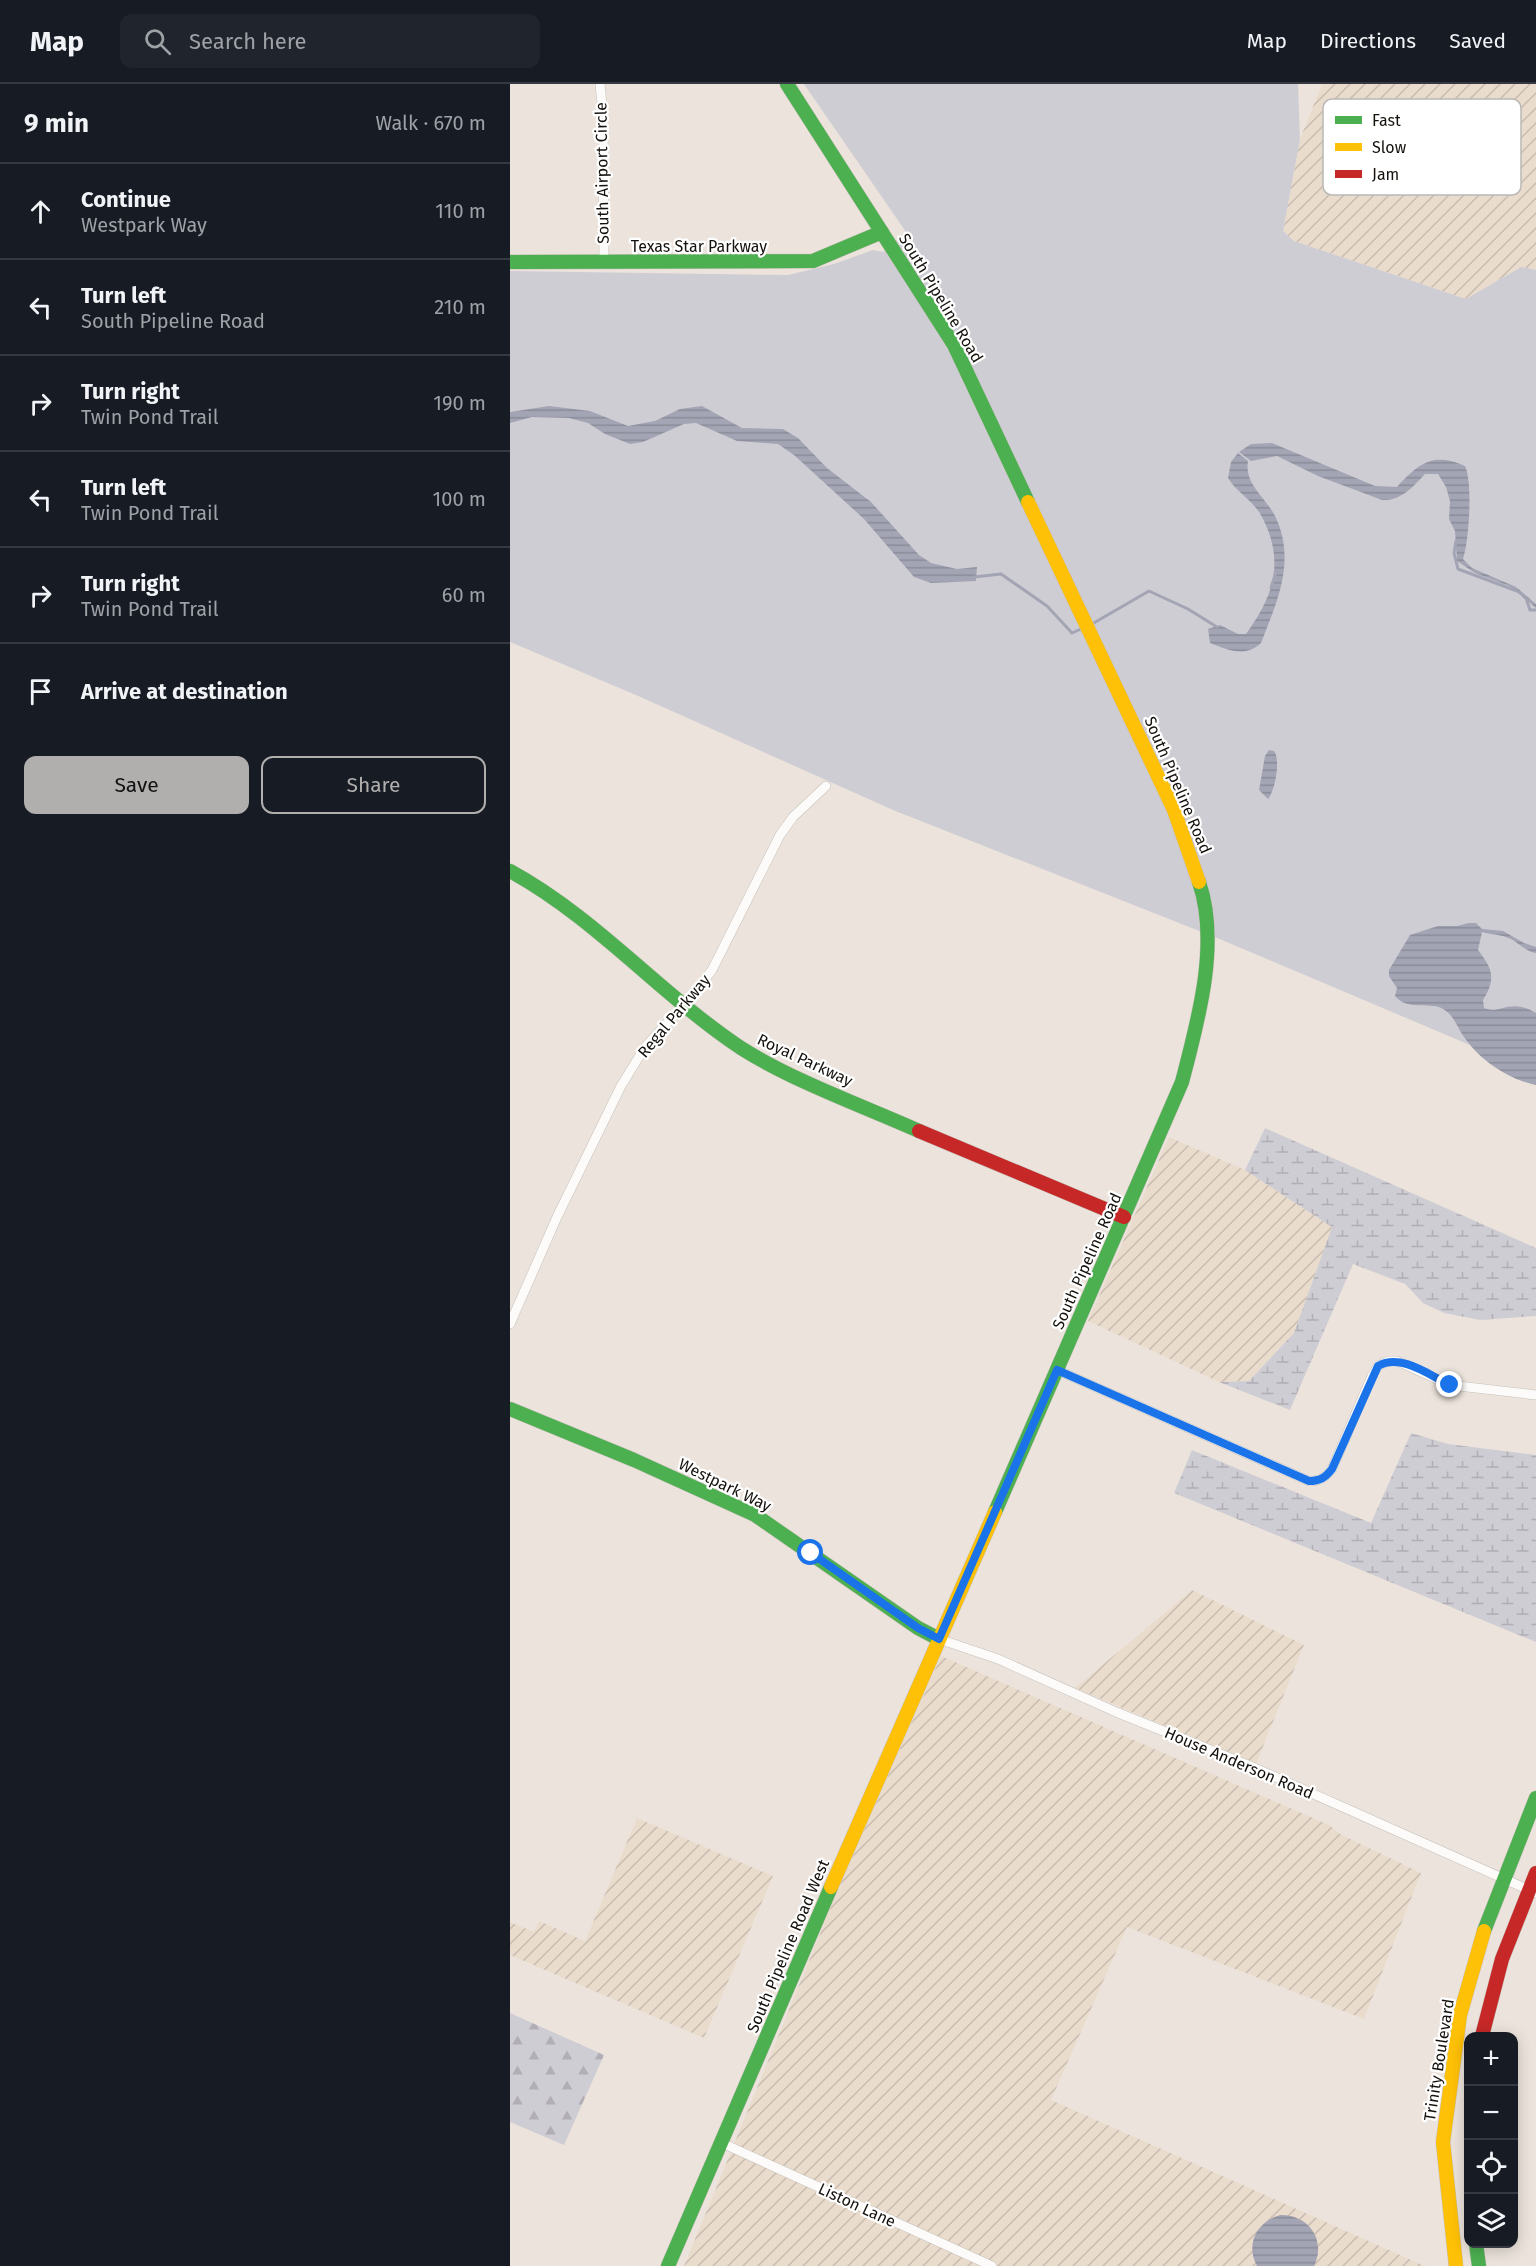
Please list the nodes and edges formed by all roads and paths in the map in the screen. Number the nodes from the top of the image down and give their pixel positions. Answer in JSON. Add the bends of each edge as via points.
{"nodes":[{"id":1,"x":600,"y":84,"type":"edge"},
{"id":2,"x":787,"y":84,"type":"edge"},
{"id":3,"x":882,"y":232,"type":"junction"},
{"id":4,"x":510,"y":262,"type":"edge"},
{"id":5,"x":604,"y":263,"type":"junction"},
{"id":6,"x":826,"y":786,"type":"dead end"},
{"id":7,"x":510,"y":871,"type":"edge"},
{"id":8,"x":683,"y":1006,"type":"junction"},
{"id":9,"x":1124,"y":1217,"type":"junction"},
{"id":10,"x":510,"y":1324,"type":"edge"},
{"id":11,"x":1057,"y":1370,"type":"junction"},
{"id":12,"x":1536,"y":1395,"type":"edge"},
{"id":13,"x":510,"y":1409,"type":"edge"},
{"id":14,"x":939,"y":1639,"type":"junction"},
{"id":15,"x":1536,"y":1798,"type":"edge"},
{"id":16,"x":1536,"y":1873,"type":"edge"},
{"id":17,"x":1504,"y":1879,"type":"junction"},
{"id":18,"x":1533,"y":1892,"type":"edge"},
{"id":19,"x":1483,"y":2032,"type":"edge"},
{"id":20,"x":722,"y":2143,"type":"junction"},
{"id":21,"x":1477,"y":2248,"type":"edge"},
{"id":22,"x":668,"y":2266,"type":"edge"},
{"id":23,"x":992,"y":2266,"type":"edge"},
{"id":24,"x":1456,"y":2266,"type":"edge"},
{"id":25,"x":1479,"y":2266,"type":"edge"}],
"edges":[{"from":1,"to":5,"type":"street","name":"South Airport Circle"},
{"from":2,"to":3,"type":"street","name":"South Pipeline Road"},
{"from":3,"to":5,"type":"street","name":"Texas Star Parkway","via":[[813,261]]},
{"from":3,"to":9,"type":"street","name":"South Pipeline Road","via":[[954,345],[1127,706],[1174,810],[1204,896],[1209,942],[1182,1082]]},
{"from":4,"to":5,"type":"street","name":"Texas Star Parkway"},
{"from":6,"to":8,"type":"street","name":"Regal Parkway","via":[[780,835],[712,970]]},
{"from":7,"to":8,"type":"street","name":"Royal Parkway","via":[[541,888],[601,933]]},
{"from":8,"to":9,"type":"street","name":"Royal Parkway","via":[[743,1049],[794,1075]]},
{"from":8,"to":10,"type":"street","name":"Regal Parkway","via":[[645,1047],[621,1086]]},
{"from":9,"to":11,"type":"street","name":"South Pipeline Road"},
{"from":11,"to":12,"type":"street","via":[[1309,1481],[1327,1477],[1372,1376],[1378,1366],[1388,1361],[1397,1361],[1450,1385]]},
{"from":11,"to":14,"type":"street","name":"South Pipeline Road"},
{"from":13,"to":14,"type":"street","name":"Westpark Way","via":[[756,1515]]},
{"from":14,"to":17,"type":"street","name":"House Anderson Road","via":[[998,1659],[1117,1713],[1255,1768]]},
{"from":14,"to":20,"type":"street","name":"South Pipeline Road West"},
{"from":15,"to":17,"type":"street","name":"Trinity Boulevard"},
{"from":16,"to":18,"type":"street"},
{"from":17,"to":18,"type":"street","name":"House Anderson Road"},
{"from":17,"to":24,"type":"street","name":"Trinity Boulevard","via":[[1478,1948],[1463,2004],[1451,2075],[1443,2142]]},
{"from":18,"to":19,"type":"street","via":[[1502,1959]]},
{"from":20,"to":22,"type":"street","name":"South Pipeline Road West"},
{"from":20,"to":23,"type":"street","name":"Liston Lane"},
{"from":21,"to":25,"type":"street"}]}
